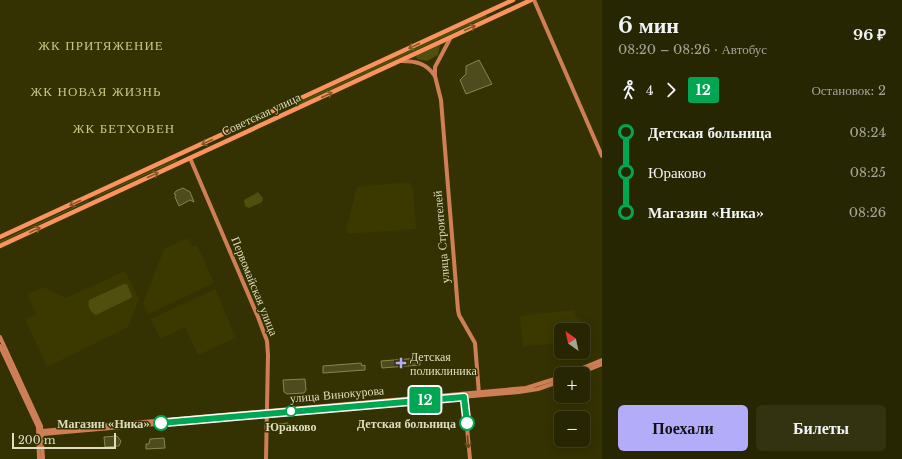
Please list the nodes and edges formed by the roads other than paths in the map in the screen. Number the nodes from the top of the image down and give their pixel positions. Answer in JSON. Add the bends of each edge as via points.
{"nodes":[{"id":1,"x":513,"y":0,"type":"edge"},
{"id":2,"x":531,"y":0,"type":"edge"},
{"id":3,"x":534,"y":0,"type":"edge"},
{"id":4,"x":490,"y":11,"type":"junction"},
{"id":5,"x":493,"y":18,"type":"junction"},
{"id":6,"x":452,"y":37,"type":"junction"},
{"id":7,"x":400,"y":60,"type":"junction"},
{"id":8,"x":435,"y":76,"type":"junction"},
{"id":9,"x":292,"y":103,"type":"junction"},
{"id":10,"x":294,"y":110,"type":"junction"},
{"id":11,"x":187,"y":152,"type":"junction"},
{"id":12,"x":602,"y":156,"type":"edge"},
{"id":13,"x":190,"y":158,"type":"junction"},
{"id":14,"x":90,"y":196,"type":"junction"},
{"id":15,"x":93,"y":203,"type":"junction"},
{"id":16,"x":0,"y":237,"type":"edge"},
{"id":17,"x":0,"y":246,"type":"edge"},
{"id":18,"x":0,"y":337,"type":"edge"},
{"id":19,"x":0,"y":346,"type":"edge"},
{"id":20,"x":7,"y":357,"type":"junction"},
{"id":21,"x":600,"y":363,"type":"edge"},
{"id":22,"x":588,"y":367,"type":"edge"},
{"id":23,"x":590,"y":368,"type":"edge"},
{"id":24,"x":554,"y":379,"type":"edge"},
{"id":25,"x":554,"y":383,"type":"edge"},
{"id":26,"x":479,"y":394,"type":"junction"},
{"id":27,"x":464,"y":395,"type":"junction"},
{"id":28,"x":266,"y":412,"type":"junction"},
{"id":29,"x":41,"y":432,"type":"junction"},
{"id":30,"x":39,"y":459,"type":"edge"},
{"id":31,"x":43,"y":459,"type":"edge"},
{"id":32,"x":266,"y":459,"type":"edge"},
{"id":33,"x":470,"y":459,"type":"edge"}],
"edges":[{"from":1,"to":4,"type":"main road","name":"Советская улица"},
{"from":2,"to":5,"type":"main road","name":"Советская улица"},
{"from":3,"to":12,"type":"main road"},
{"from":4,"to":5,"type":"main road"},
{"from":4,"to":9,"type":"main road","name":"Советская улица","one_way":true},
{"from":6,"to":5,"type":"main road","name":"Советская улица","one_way":true},
{"from":6,"to":7,"type":"main road","name":"Советская улица"},
{"from":6,"to":8,"type":"main road","name":"улица Строителей","via":[[436,63]]},
{"from":7,"to":8,"type":"main road","via":[[420,63],[430,69]]},
{"from":10,"to":7,"type":"main road","name":"Советская улица","one_way":true},
{"from":8,"to":26,"type":"main road","name":"улица Строителей","via":[[441,100],[458,310],[475,342]]},
{"from":9,"to":10,"type":"main road"},
{"from":9,"to":11,"type":"main road","name":"Советская улица","one_way":true},
{"from":10,"to":13,"type":"main road","name":"Советская улица"},
{"from":11,"to":13,"type":"main road","name":"Первомайская улица"},
{"from":11,"to":14,"type":"main road","name":"Советская улица"},
{"from":15,"to":13,"type":"main road","name":"Советская улица","one_way":true},
{"from":13,"to":28,"type":"main road","name":"Первомайская улица","via":[[263,330],[268,348]]},
{"from":14,"to":15,"type":"main road"},
{"from":14,"to":16,"type":"main road","name":"Советская улица","one_way":true},
{"from":17,"to":15,"type":"main road","name":"Советская улица","one_way":true},
{"from":18,"to":20,"type":"main road"},
{"from":19,"to":20,"type":"main road"},
{"from":20,"to":29,"type":"main road"},
{"from":21,"to":22,"type":"main road"},
{"from":21,"to":23,"type":"main road"},
{"from":24,"to":26,"type":"main road","name":"улица Винокурова","via":[[526,388]]},
{"from":25,"to":26,"type":"main road","name":"улица Винокурова","via":[[530,390]]},
{"from":26,"to":27,"type":"main road","name":"улица Винокурова"},
{"from":27,"to":28,"type":"main road","name":"улица Винокурова"},
{"from":27,"to":33,"type":"main road","one_way":true},
{"from":28,"to":29,"type":"main road","name":"улица Винокурова"},
{"from":28,"to":32,"type":"main road","name":"Первомайская улица"},
{"from":29,"to":30,"type":"main road"},
{"from":29,"to":31,"type":"main road"}]}
